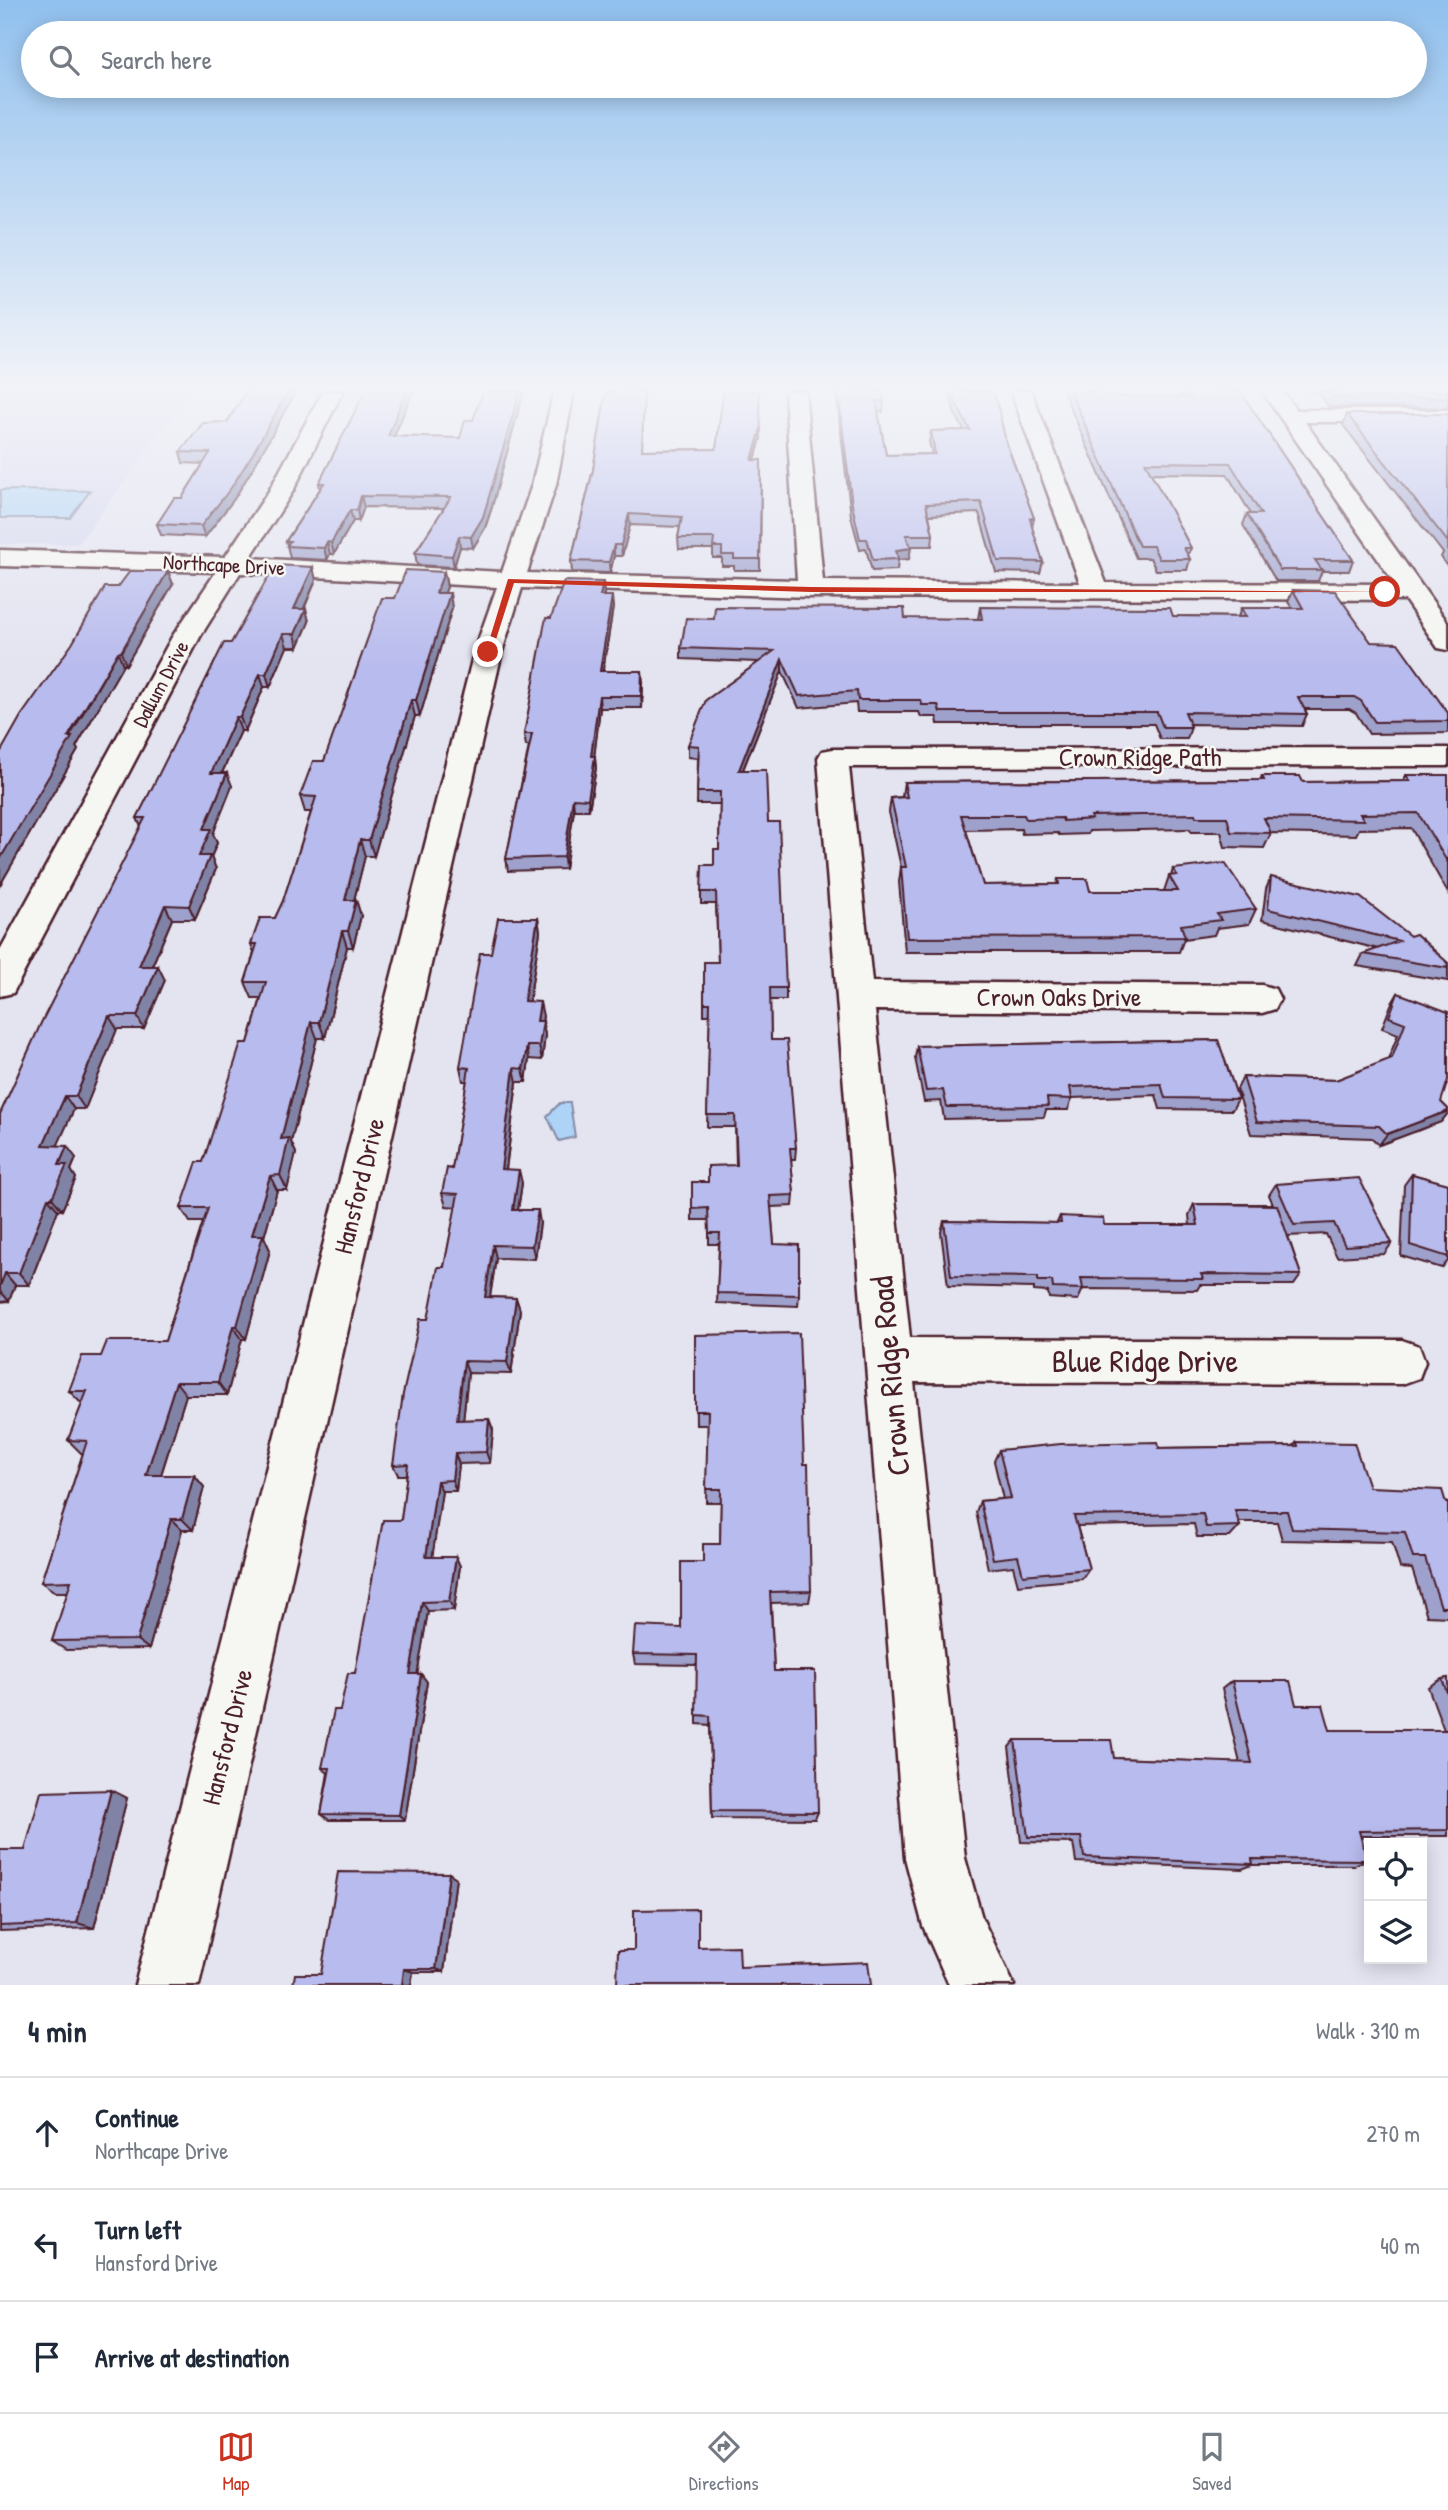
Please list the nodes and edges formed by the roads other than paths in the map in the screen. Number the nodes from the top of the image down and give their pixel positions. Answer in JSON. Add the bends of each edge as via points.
{"nodes":[{"id":1,"x":285,"y":484,"type":"edge"},
{"id":2,"x":544,"y":484,"type":"edge"},
{"id":3,"x":802,"y":484,"type":"edge"},
{"id":4,"x":1056,"y":484,"type":"edge"},
{"id":5,"x":1336,"y":484,"type":"edge"},
{"id":6,"x":0,"y":558,"type":"edge"},
{"id":7,"x":232,"y":565,"type":"junction"},
{"id":8,"x":511,"y":580,"type":"junction"},
{"id":9,"x":811,"y":589,"type":"junction"},
{"id":10,"x":1096,"y":590,"type":"junction"},
{"id":11,"x":1413,"y":592,"type":"junction"},
{"id":12,"x":1448,"y":642,"type":"edge"},
{"id":13,"x":1448,"y":757,"type":"edge"},
{"id":14,"x":833,"y":758,"type":"joint"},
{"id":15,"x":0,"y":983,"type":"edge"},
{"id":16,"x":855,"y":996,"type":"junction"},
{"id":17,"x":1262,"y":999,"type":"dead end"},
{"id":18,"x":888,"y":1360,"type":"junction"},
{"id":19,"x":1402,"y":1362,"type":"dead end"},
{"id":20,"x":167,"y":1985,"type":"edge"},
{"id":21,"x":982,"y":1985,"type":"edge"}],
"edges":[{"from":1,"to":7,"type":"street","name":"Dallum Drive"},
{"from":2,"to":8,"type":"street","name":"Hansford Drive"},
{"from":3,"to":9,"type":"street"},
{"from":4,"to":10,"type":"street"},
{"from":5,"to":11,"type":"street"},
{"from":6,"to":7,"type":"street","name":"Northcape Drive"},
{"from":7,"to":8,"type":"street","name":"Northcape Drive"},
{"from":7,"to":15,"type":"street","name":"Dallum Drive","via":[[186,637]]},
{"from":8,"to":9,"type":"street","name":"Northcape Drive"},
{"from":8,"to":20,"type":"street","name":"Hansford Drive","via":[[478,692]]},
{"from":9,"to":10,"type":"street","name":"Northcape Drive"},
{"from":10,"to":11,"type":"street","name":"Northcape Drive"},
{"from":11,"to":12,"type":"street"},
{"from":13,"to":14,"type":"street","name":"Crown Ridge Path"},
{"from":14,"to":16,"type":"street","name":"Crown Ridge Road"},
{"from":16,"to":17,"type":"street","name":"Crown Oaks Drive"},
{"from":16,"to":18,"type":"street","name":"Crown Ridge Road"},
{"from":18,"to":19,"type":"street","name":"Blue Ridge Drive"},
{"from":18,"to":21,"type":"street","name":"Crown Ridge Road","via":[[935,1858],[954,1926]]}]}
